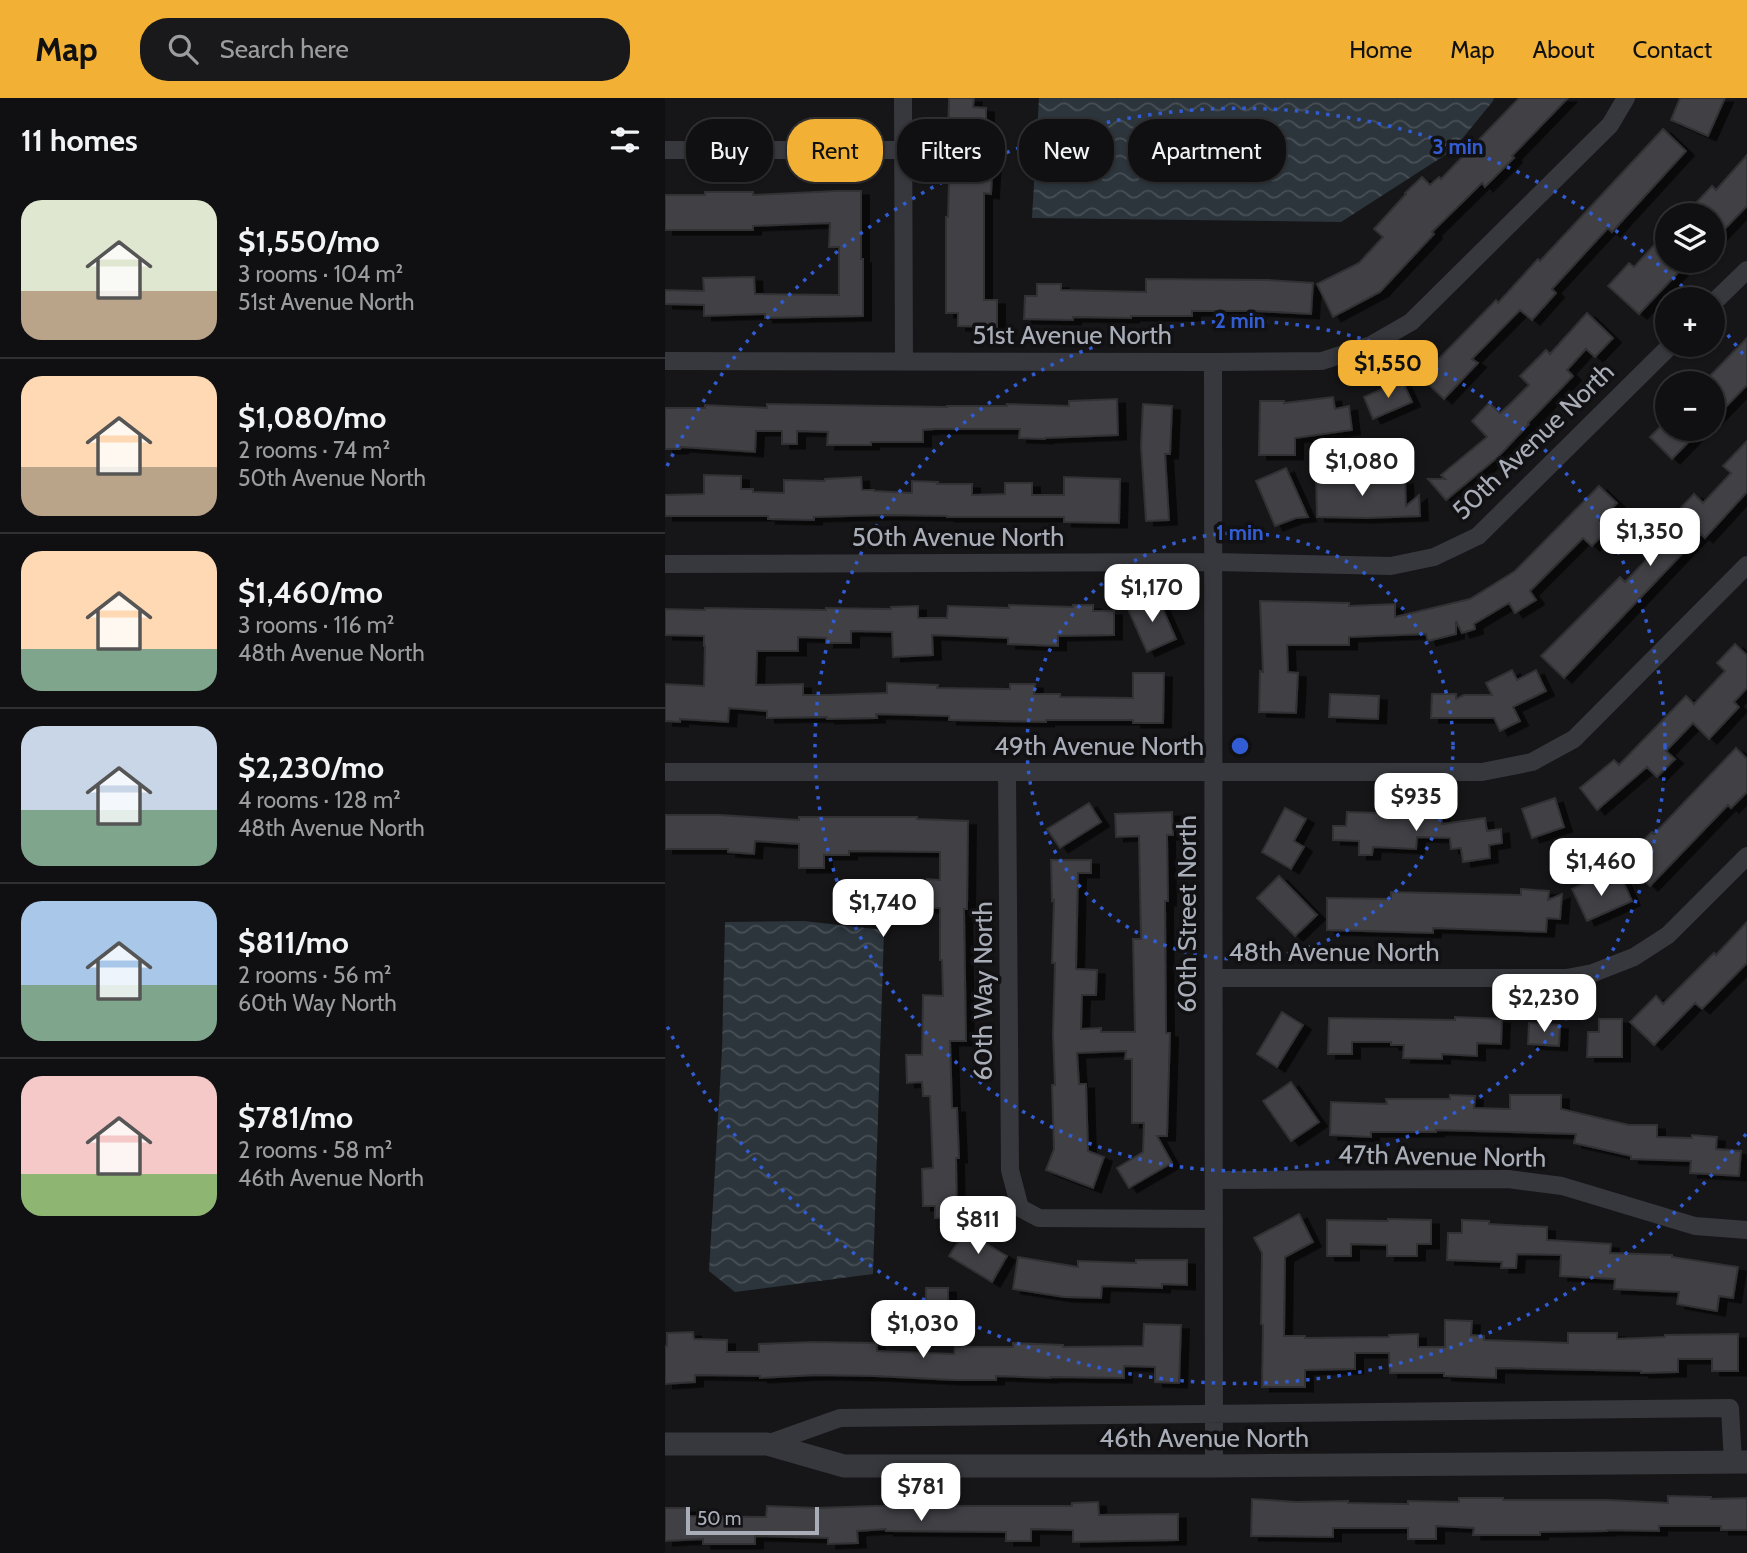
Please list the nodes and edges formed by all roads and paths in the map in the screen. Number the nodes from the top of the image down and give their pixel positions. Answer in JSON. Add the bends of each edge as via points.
{"nodes":[{"id":1,"x":903,"y":98,"type":"edge"},
{"id":2,"x":1626,"y":98,"type":"edge"},
{"id":3,"x":903,"y":119,"type":"edge"},
{"id":4,"x":665,"y":150,"type":"edge"},
{"id":5,"x":897,"y":150,"type":"edge"},
{"id":6,"x":903,"y":182,"type":"edge"},
{"id":7,"x":1747,"y":270,"type":"edge"},
{"id":8,"x":1725,"y":291,"type":"edge"},
{"id":9,"x":1659,"y":357,"type":"edge"},
{"id":10,"x":904,"y":360,"type":"junction"},
{"id":11,"x":665,"y":361,"type":"edge"},
{"id":12,"x":1213,"y":362,"type":"junction"},
{"id":13,"x":1213,"y":562,"type":"junction"},
{"id":14,"x":665,"y":564,"type":"edge"},
{"id":15,"x":1747,"y":565,"type":"edge"},
{"id":16,"x":665,"y":772,"type":"edge"},
{"id":17,"x":1007,"y":772,"type":"junction"},
{"id":18,"x":1213,"y":773,"type":"junction"},
{"id":19,"x":1747,"y":856,"type":"edge"},
{"id":20,"x":1214,"y":978,"type":"junction"},
{"id":21,"x":1214,"y":1180,"type":"junction"},
{"id":22,"x":1214,"y":1219,"type":"junction"},
{"id":23,"x":1747,"y":1230,"type":"edge"},
{"id":24,"x":1214,"y":1414,"type":"junction"},
{"id":25,"x":665,"y":1444,"type":"edge"},
{"id":26,"x":767,"y":1444,"type":"junction"},
{"id":27,"x":1740,"y":1463,"type":"edge"},
{"id":28,"x":1214,"y":1466,"type":"junction"}],
"edges":[{"from":1,"to":3,"type":"street"},
{"from":2,"to":12,"type":"street","name":"51st Avenue North","via":[[1609,125],[1411,322],[1371,345],[1322,360]]},
{"from":4,"to":5,"type":"street"},
{"from":6,"to":10,"type":"street"},
{"from":7,"to":8,"type":"street"},
{"from":9,"to":13,"type":"street","name":"50th Avenue North","via":[[1467,542],[1434,557],[1391,566]]},
{"from":10,"to":11,"type":"street","name":"51st Avenue North"},
{"from":10,"to":12,"type":"street","name":"51st Avenue North"},
{"from":12,"to":13,"type":"street","name":"60th Street North"},
{"from":13,"to":14,"type":"street","name":"50th Avenue North"},
{"from":13,"to":18,"type":"street","name":"60th Street North"},
{"from":15,"to":18,"type":"street","name":"49th Avenue North","via":[[1574,739],[1532,762],[1482,772]]},
{"from":16,"to":17,"type":"street","name":"49th Avenue North"},
{"from":17,"to":18,"type":"street","name":"49th Avenue North"},
{"from":17,"to":22,"type":"street","name":"60th Way North","via":[[1010,1170],[1020,1208],[1039,1218]]},
{"from":18,"to":20,"type":"street","name":"60th Street North"},
{"from":19,"to":20,"type":"street","name":"48th Avenue North","via":[[1668,935],[1634,957],[1593,973],[1566,978]]},
{"from":20,"to":21,"type":"street","name":"60th Street North"},
{"from":21,"to":22,"type":"street","name":"60th Street North"},
{"from":21,"to":23,"type":"street","name":"47th Avenue North","via":[[1508,1179],[1562,1186],[1695,1226]]},
{"from":22,"to":24,"type":"street","name":"60th Street North"},
{"from":24,"to":26,"type":"street","via":[[840,1418]]},
{"from":24,"to":27,"type":"street","via":[[1730,1408]]},
{"from":24,"to":28,"type":"street","name":"60th Street North"},
{"from":25,"to":26,"type":"street","name":"46th Avenue North"},
{"from":26,"to":28,"type":"street","name":"46th Avenue North","via":[[844,1465]]},
{"from":27,"to":28,"type":"street","name":"46th Avenue North"}]}
